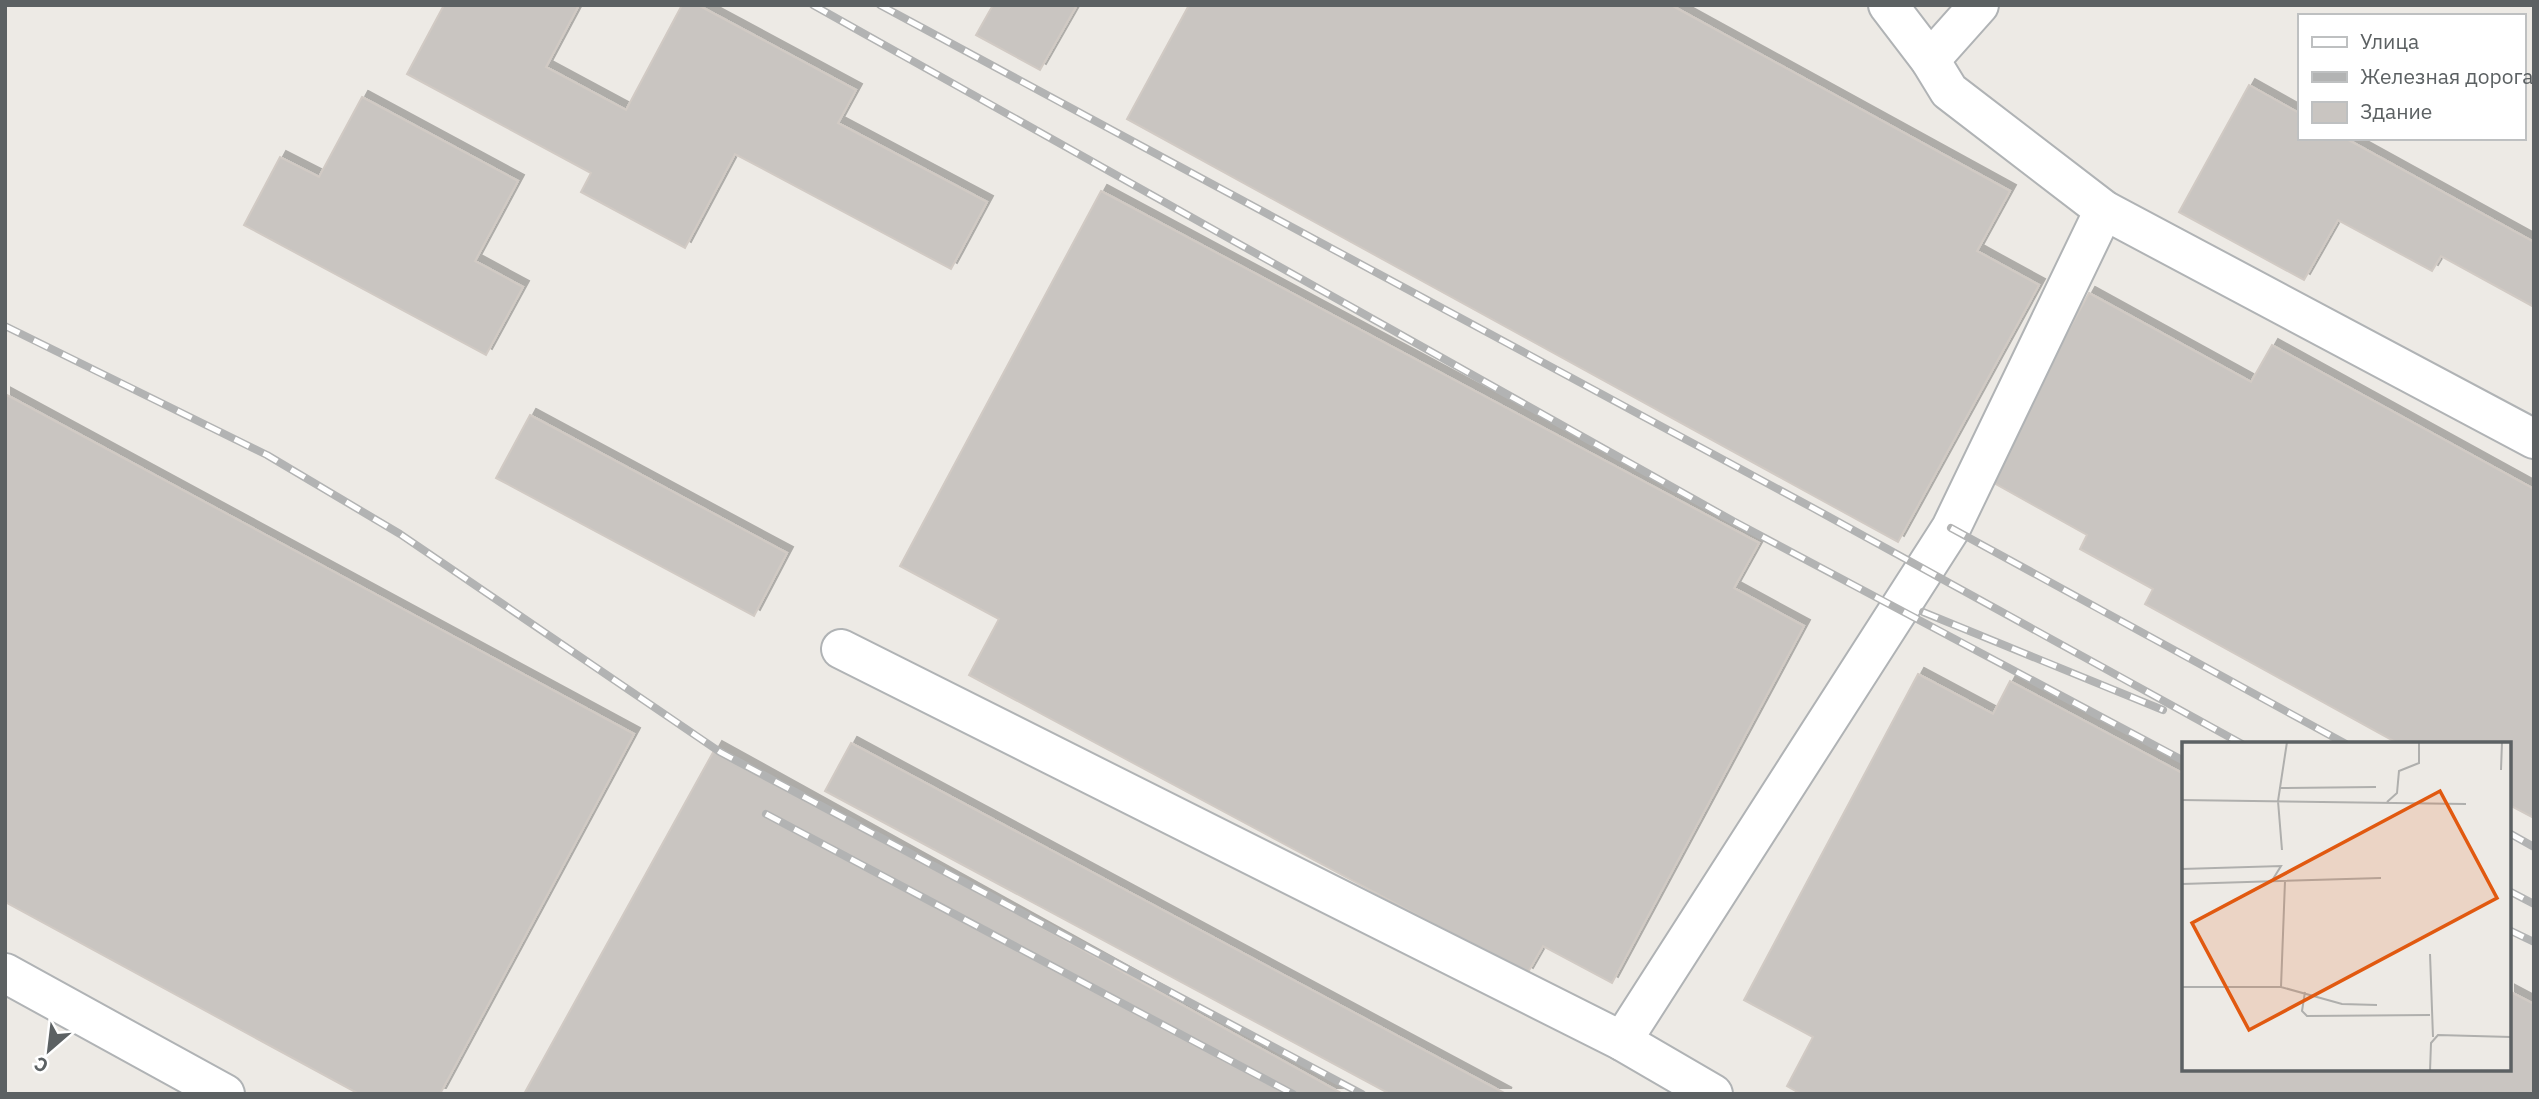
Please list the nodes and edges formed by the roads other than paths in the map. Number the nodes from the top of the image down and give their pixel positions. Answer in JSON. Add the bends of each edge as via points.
{"nodes":[{"id":1,"x":1888,"y":5,"type":"edge"},
{"id":2,"x":1979,"y":5,"type":"edge"},
{"id":3,"x":1930,"y":60,"type":"junction"},
{"id":4,"x":2104,"y":210,"type":"junction"},
{"id":5,"x":2534,"y":439,"type":"edge"},
{"id":6,"x":841,"y":649,"type":"dead end"},
{"id":7,"x":5,"y":973,"type":"edge"},
{"id":8,"x":1622,"y":1041,"type":"junction"},
{"id":9,"x":225,"y":1094,"type":"edge"},
{"id":10,"x":1713,"y":1094,"type":"edge"}],
"edges":[{"from":1,"to":3,"type":"street"},
{"from":2,"to":3,"type":"street"},
{"from":3,"to":4,"type":"street","via":[[1949,91]]},
{"from":4,"to":5,"type":"street"},
{"from":4,"to":8,"type":"street","via":[[1951,528]]},
{"from":6,"to":8,"type":"street"},
{"from":7,"to":9,"type":"street"},
{"from":8,"to":10,"type":"street"}]}
